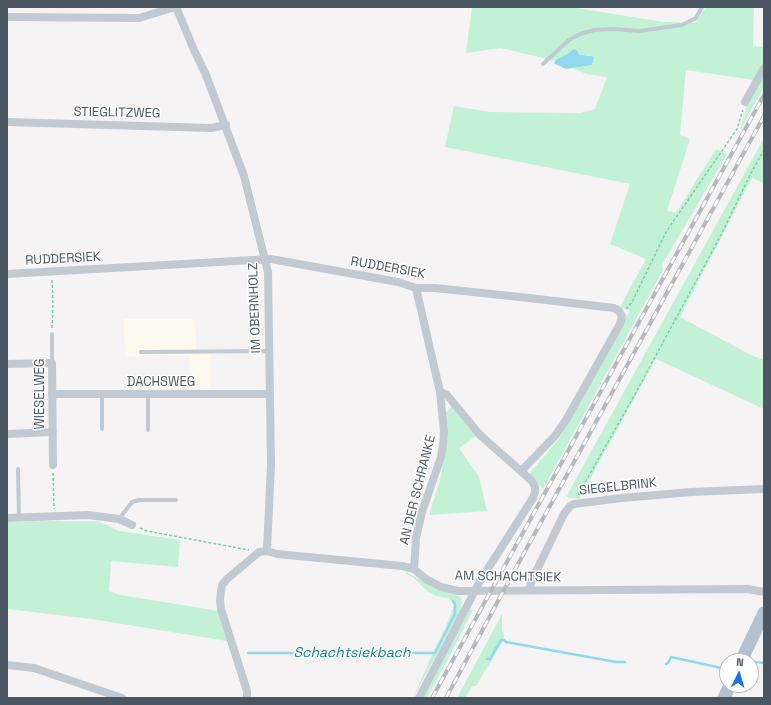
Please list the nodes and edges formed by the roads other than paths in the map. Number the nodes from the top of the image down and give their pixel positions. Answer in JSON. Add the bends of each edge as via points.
{"nodes":[{"id":1,"x":176,"y":7,"type":"edge"},
{"id":2,"x":702,"y":7,"type":"edge"},
{"id":3,"x":7,"y":17,"type":"edge"},
{"id":4,"x":543,"y":64,"type":"dead end"},
{"id":5,"x":764,"y":68,"type":"edge"},
{"id":6,"x":745,"y":102,"type":"road end"},
{"id":7,"x":7,"y":122,"type":"edge"},
{"id":8,"x":226,"y":125,"type":"junction"},
{"id":9,"x":266,"y":260,"type":"junction"},
{"id":10,"x":7,"y":274,"type":"edge"},
{"id":11,"x":416,"y":288,"type":"junction"},
{"id":12,"x":52,"y":334,"type":"road end"},
{"id":13,"x":269,"y":351,"type":"junction"},
{"id":14,"x":141,"y":352,"type":"dead end"},
{"id":15,"x":52,"y":363,"type":"junction"},
{"id":16,"x":7,"y":364,"type":"edge"},
{"id":17,"x":440,"y":392,"type":"junction"},
{"id":18,"x":52,"y":394,"type":"junction"},
{"id":19,"x":102,"y":394,"type":"junction"},
{"id":20,"x":148,"y":394,"type":"junction"},
{"id":21,"x":269,"y":394,"type":"junction"},
{"id":22,"x":102,"y":429,"type":"dead end"},
{"id":23,"x":148,"y":430,"type":"dead end"},
{"id":24,"x":52,"y":432,"type":"junction"},
{"id":25,"x":7,"y":434,"type":"edge"},
{"id":26,"x":53,"y":465,"type":"road end"},
{"id":27,"x":18,"y":469,"type":"dead end"},
{"id":28,"x":521,"y":471,"type":"junction"},
{"id":29,"x":764,"y":489,"type":"edge"},
{"id":30,"x":176,"y":500,"type":"dead end"},
{"id":31,"x":7,"y":518,"type":"edge"},
{"id":32,"x":19,"y":518,"type":"junction"},
{"id":33,"x":120,"y":519,"type":"junction"},
{"id":34,"x":132,"y":525,"type":"road end"},
{"id":35,"x":263,"y":552,"type":"junction"},
{"id":36,"x":414,"y":569,"type":"junction"},
{"id":37,"x":529,"y":590,"type":"junction"},
{"id":38,"x":475,"y":592,"type":"junction"},
{"id":39,"x":764,"y":592,"type":"edge"},
{"id":40,"x":764,"y":613,"type":"edge"},
{"id":41,"x":745,"y":653,"type":"edge"},
{"id":42,"x":7,"y":665,"type":"edge"},
{"id":43,"x":122,"y":698,"type":"edge"},
{"id":44,"x":247,"y":698,"type":"edge"},
{"id":45,"x":419,"y":698,"type":"edge"}],
"edges":[{"from":1,"to":3,"type":"street","via":[[139,18]]},
{"from":1,"to":8,"type":"street","name":"IM OBERNHOLZ"},
{"from":2,"to":4,"type":"lane","via":[[696,18],[682,25],[639,31],[594,30],[580,34],[569,40]]},
{"from":5,"to":6,"type":"street"},
{"from":7,"to":8,"type":"street","name":"STIEGLITZWEG","via":[[212,128]]},
{"from":8,"to":9,"type":"street","name":"IM OBERNHOLZ","via":[[247,187]]},
{"from":9,"to":10,"type":"street","name":"RUDDERSIEK"},
{"from":9,"to":11,"type":"street","name":"RUDDERSIEK","via":[[391,281]]},
{"from":9,"to":13,"type":"street","name":"IM OBERNHOLZ"},
{"from":11,"to":17,"type":"street","name":"AN DER SCHRANKE"},
{"from":11,"to":28,"type":"street","name":"RUDDERSIEK","via":[[458,290],[614,308],[622,313],[620,324],[566,420],[555,436]]},
{"from":12,"to":15,"type":"lane","name":"WIESELWEG"},
{"from":13,"to":14,"type":"lane"},
{"from":13,"to":21,"type":"street","name":"IM OBERNHOLZ"},
{"from":15,"to":16,"type":"street"},
{"from":15,"to":18,"type":"street","name":"WIESELWEG"},
{"from":17,"to":28,"type":"street","via":[[446,395],[480,435]]},
{"from":17,"to":36,"type":"street","name":"AN DER SCHRANKE","via":[[444,445],[422,512],[416,538]]},
{"from":18,"to":19,"type":"street","name":"DACHSWEG"},
{"from":18,"to":24,"type":"street","name":"WIESELWEG"},
{"from":19,"to":20,"type":"street","name":"DACHSWEG"},
{"from":19,"to":22,"type":"lane"},
{"from":20,"to":21,"type":"street","name":"DACHSWEG"},
{"from":20,"to":23,"type":"lane"},
{"from":21,"to":35,"type":"street","name":"IM OBERNHOLZ","via":[[271,464]]},
{"from":24,"to":25,"type":"street"},
{"from":24,"to":26,"type":"street","name":"WIESELWEG"},
{"from":27,"to":32,"type":"lane"},
{"from":28,"to":38,"type":"street","via":[[535,487],[534,498]]},
{"from":29,"to":37,"type":"street","name":"SIEGELBRINK","via":[[691,492],[574,504],[564,514]]},
{"from":30,"to":33,"type":"lane","via":[[132,502]]},
{"from":31,"to":32,"type":"street"},
{"from":32,"to":33,"type":"street","via":[[82,515]]},
{"from":33,"to":34,"type":"street"},
{"from":35,"to":36,"type":"street","name":"AM SCHACHTSIEK"},
{"from":35,"to":44,"type":"street","via":[[227,579],[222,585],[220,599]]},
{"from":36,"to":38,"type":"street","name":"AM SCHACHTSIEK","via":[[426,580],[441,587]]},
{"from":37,"to":38,"type":"street","name":"AM SCHACHTSIEK"},
{"from":37,"to":39,"type":"street","name":"AM SCHACHTSIEK","via":[[748,589]]},
{"from":38,"to":45,"type":"street"},
{"from":40,"to":41,"type":"main road"},
{"from":42,"to":43,"type":"street","via":[[34,668]]}]}
